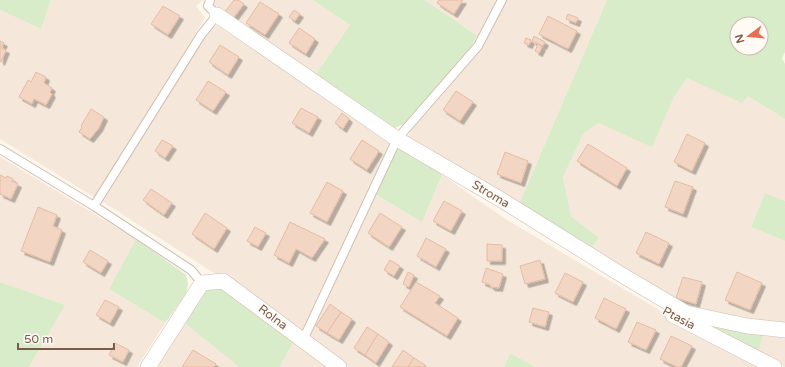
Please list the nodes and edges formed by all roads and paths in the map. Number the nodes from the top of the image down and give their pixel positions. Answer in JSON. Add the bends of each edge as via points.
{"nodes":[{"id":1,"x":210,"y":0,"type":"edge"},
{"id":2,"x":502,"y":0,"type":"edge"},
{"id":3,"x":217,"y":15,"type":"junction"},
{"id":4,"x":397,"y":139,"type":"junction"},
{"id":5,"x":0,"y":149,"type":"edge"},
{"id":6,"x":94,"y":206,"type":"junction"},
{"id":7,"x":586,"y":264,"type":"dead end"},
{"id":8,"x":202,"y":283,"type":"junction"},
{"id":9,"x":645,"y":293,"type":"junction"},
{"id":10,"x":785,"y":330,"type":"edge"},
{"id":11,"x":303,"y":340,"type":"junction"},
{"id":12,"x":148,"y":367,"type":"edge"},
{"id":13,"x":339,"y":367,"type":"edge"},
{"id":14,"x":774,"y":367,"type":"edge"}],
"edges":[{"from":1,"to":3,"type":"lane","via":[[208,6]]},
{"from":2,"to":4,"type":"lane","via":[[478,46]]},
{"from":3,"to":4,"type":"street","name":"Stroma"},
{"from":3,"to":6,"type":"lane","via":[[201,35]]},
{"from":4,"to":9,"type":"street","name":"Stroma","via":[[500,199]]},
{"from":4,"to":11,"type":"lane"},
{"from":5,"to":6,"type":"lane"},
{"from":6,"to":8,"type":"lane","via":[[191,270]]},
{"from":7,"to":9,"type":"street","name":"Ptasia"},
{"from":8,"to":11,"type":"street","name":"Rolna","via":[[224,281]]},
{"from":8,"to":12,"type":"street"},
{"from":9,"to":10,"type":"street","name":"Stroma","via":[[686,313],[747,326]]},
{"from":9,"to":14,"type":"street","name":"Ptasia","via":[[672,315]]},
{"from":11,"to":13,"type":"street","name":"Rolna"}]}
